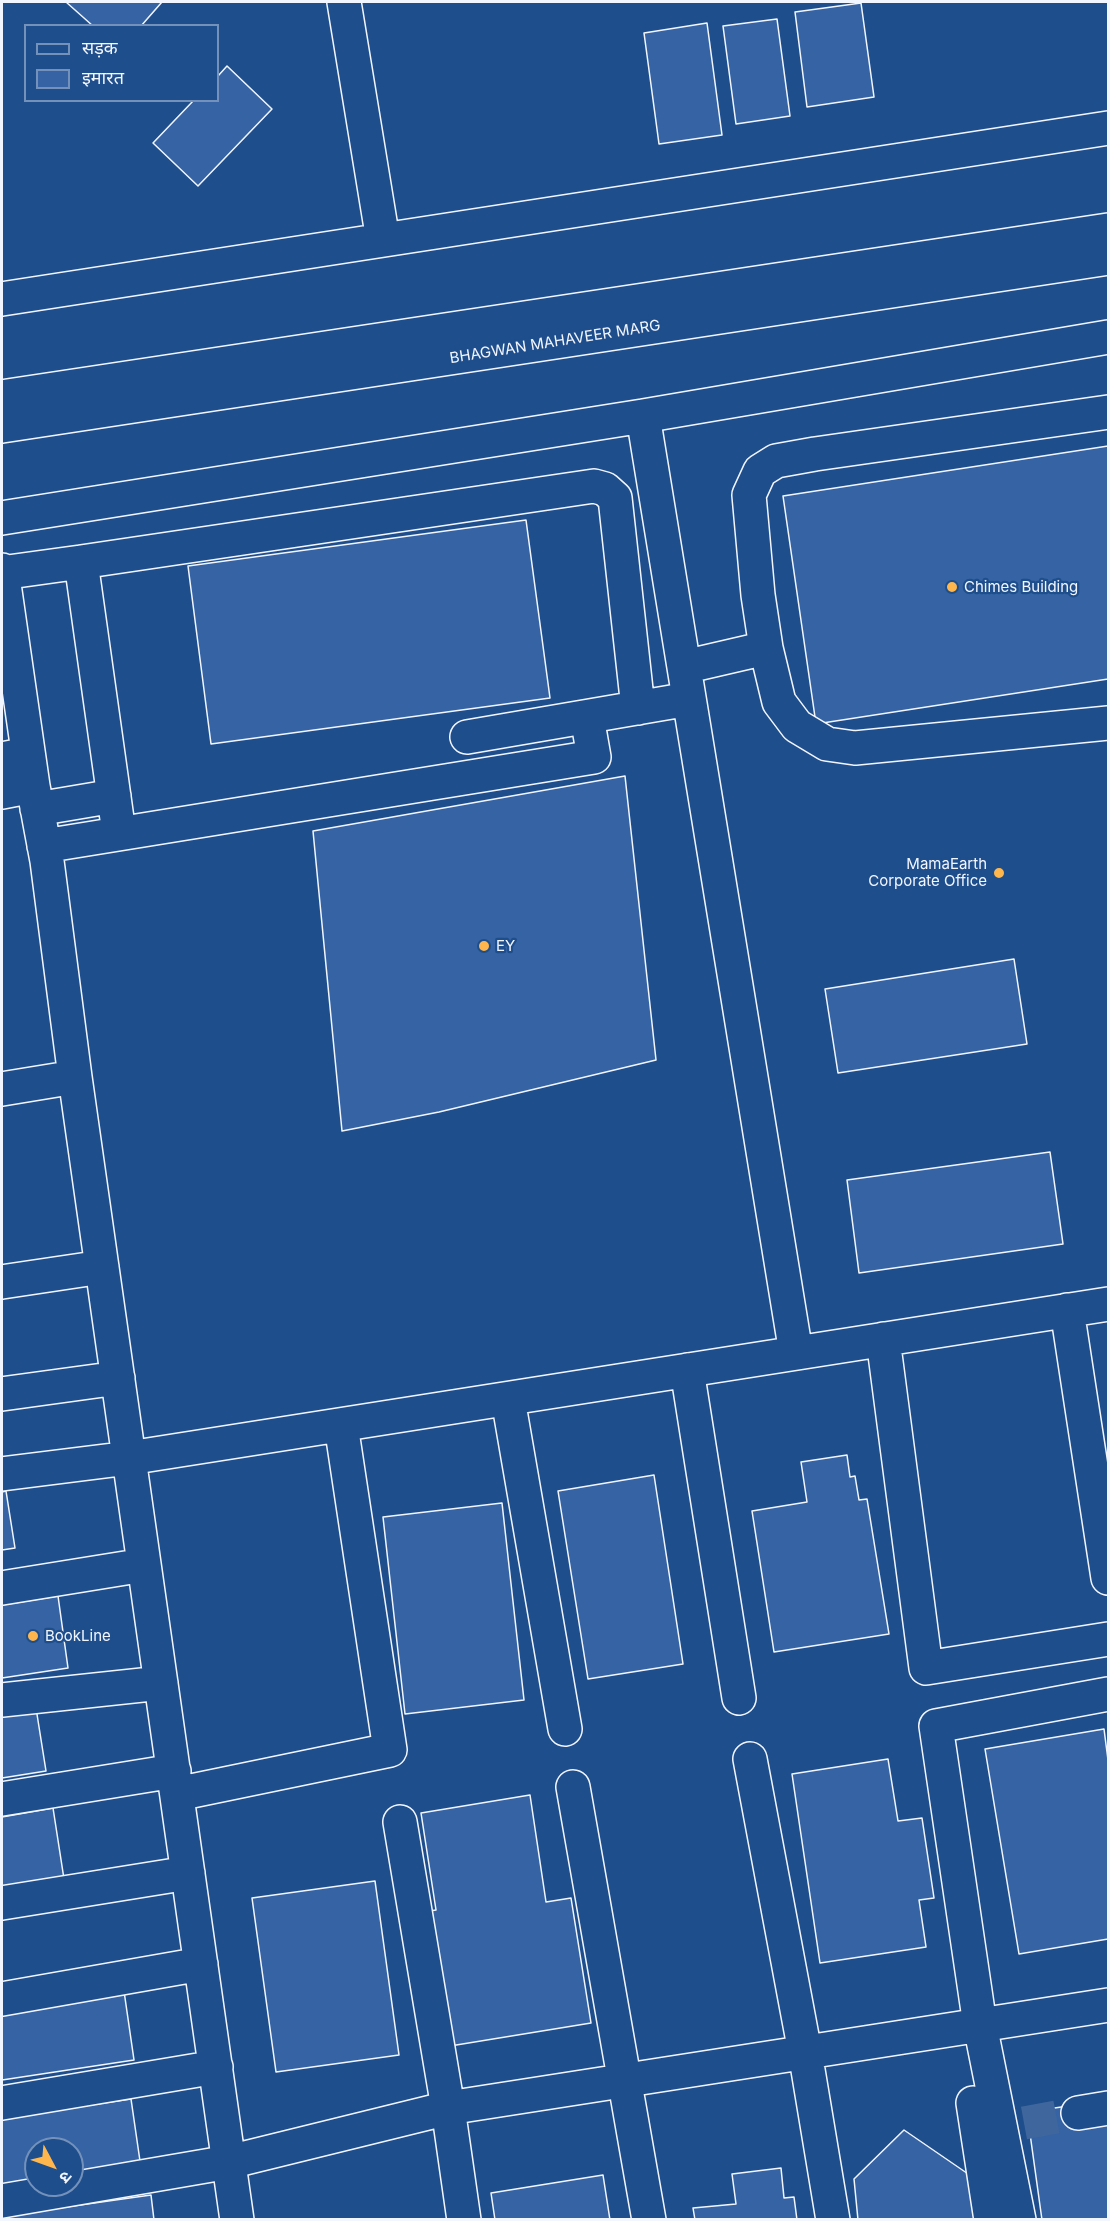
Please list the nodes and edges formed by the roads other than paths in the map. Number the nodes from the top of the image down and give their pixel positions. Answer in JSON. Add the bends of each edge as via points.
{"nodes":[{"id":1,"x":344,"y":2,"type":"edge"},
{"id":2,"x":1108,"y":128,"type":"edge"},
{"id":3,"x":1108,"y":230,"type":"edge"},
{"id":4,"x":383,"y":240,"type":"junction"},
{"id":5,"x":1108,"y":258,"type":"edge"},
{"id":6,"x":2,"y":299,"type":"edge"},
{"id":7,"x":1108,"y":337,"type":"edge"},
{"id":8,"x":2,"y":398,"type":"edge"},
{"id":9,"x":1108,"y":412,"type":"edge"},
{"id":10,"x":643,"y":416,"type":"junction"},
{"id":11,"x":2,"y":426,"type":"edge"},
{"id":12,"x":2,"y":518,"type":"edge"},
{"id":13,"x":81,"y":562,"type":"junction"},
{"id":14,"x":2,"y":571,"type":"edge"},
{"id":15,"x":766,"y":648,"type":"junction"},
{"id":16,"x":684,"y":668,"type":"junction"},
{"id":17,"x":689,"y":699,"type":"junction"},
{"id":18,"x":638,"y":708,"type":"junction"},
{"id":19,"x":587,"y":717,"type":"junction"},
{"id":20,"x":1108,"y":723,"type":"edge"},
{"id":21,"x":467,"y":737,"type":"dead end"},
{"id":22,"x":15,"y":756,"type":"edge"},
{"id":23,"x":24,"y":796,"type":"edge"},
{"id":24,"x":114,"y":796,"type":"junction"},
{"id":25,"x":119,"y":833,"type":"junction"},
{"id":26,"x":44,"y":846,"type":"junction"},
{"id":27,"x":75,"y":1077,"type":"junction"},
{"id":28,"x":2,"y":1089,"type":"edge"},
{"id":29,"x":102,"y":1267,"type":"junction"},
{"id":30,"x":2,"y":1282,"type":"edge"},
{"id":31,"x":1108,"y":1304,"type":"edge"},
{"id":32,"x":1067,"y":1310,"type":"junction"},
{"id":33,"x":883,"y":1339,"type":"junction"},
{"id":34,"x":796,"y":1353,"type":"junction"},
{"id":35,"x":687,"y":1370,"type":"junction"},
{"id":36,"x":118,"y":1378,"type":"junction"},
{"id":37,"x":2,"y":1394,"type":"edge"},
{"id":38,"x":508,"y":1399,"type":"junction"},
{"id":39,"x":340,"y":1425,"type":"junction"},
{"id":40,"x":129,"y":1458,"type":"junction"},
{"id":41,"x":2,"y":1474,"type":"edge"},
{"id":42,"x":144,"y":1565,"type":"junction"},
{"id":43,"x":1108,"y":1578,"type":"edge"},
{"id":44,"x":2,"y":1588,"type":"edge"},
{"id":45,"x":1108,"y":1639,"type":"edge"},
{"id":46,"x":161,"y":1683,"type":"junction"},
{"id":47,"x":1108,"y":1694,"type":"edge"},
{"id":48,"x":740,"y":1698,"type":"dead end"},
{"id":49,"x":2,"y":1700,"type":"edge"},
{"id":50,"x":565,"y":1729,"type":"dead end"},
{"id":51,"x":750,"y":1759,"type":"dead end"},
{"id":52,"x":175,"y":1782,"type":"junction"},
{"id":53,"x":573,"y":1787,"type":"dead end"},
{"id":54,"x":2,"y":1799,"type":"edge"},
{"id":55,"x":400,"y":1822,"type":"dead end"},
{"id":56,"x":188,"y":1873,"type":"junction"},
{"id":57,"x":2,"y":1903,"type":"edge"},
{"id":58,"x":201,"y":1964,"type":"junction"},
{"id":59,"x":2,"y":1999,"type":"edge"},
{"id":60,"x":1108,"y":2005,"type":"edge"},
{"id":61,"x":971,"y":2026,"type":"junction"},
{"id":62,"x":805,"y":2052,"type":"junction"},
{"id":63,"x":216,"y":2067,"type":"junction"},
{"id":64,"x":624,"y":2081,"type":"junction"},
{"id":65,"x":2,"y":2103,"type":"edge"},
{"id":66,"x":448,"y":2108,"type":"junction"},
{"id":67,"x":229,"y":2162,"type":"junction"},
{"id":68,"x":2,"y":2201,"type":"edge"},
{"id":69,"x":237,"y":2220,"type":"edge"},
{"id":70,"x":464,"y":2220,"type":"edge"},
{"id":71,"x":649,"y":2220,"type":"edge"},
{"id":72,"x":833,"y":2220,"type":"edge"},
{"id":73,"x":991,"y":2220,"type":"edge"},
{"id":74,"x":1019,"y":2220,"type":"edge"}],
"edges":[{"from":1,"to":4,"type":"street"},
{"from":2,"to":4,"type":"street"},
{"from":3,"to":8,"type":"street","name":"BHAGWAN MAHAVEER MARG"},
{"from":4,"to":6,"type":"street"},
{"from":5,"to":11,"type":"street","name":"BHAGWAN MAHAVEER MARG"},
{"from":7,"to":10,"type":"street"},
{"from":9,"to":15,"type":"street","via":[[786,459],[760,471],[749,495]]},
{"from":10,"to":12,"type":"street"},
{"from":10,"to":16,"type":"street"},
{"from":13,"to":14,"type":"street"},
{"from":13,"to":18,"type":"street","via":[[594,486],[615,498]]},
{"from":13,"to":24,"type":"street"},
{"from":14,"to":22,"type":"street"},
{"from":15,"to":16,"type":"street"},
{"from":15,"to":20,"type":"street","via":[[779,702],[797,726],[827,744],[855,748]]},
{"from":16,"to":17,"type":"street"},
{"from":17,"to":18,"type":"street"},
{"from":17,"to":34,"type":"street"},
{"from":18,"to":19,"type":"street"},
{"from":19,"to":21,"type":"street"},
{"from":19,"to":25,"type":"street","via":[[594,758]]},
{"from":22,"to":23,"type":"street"},
{"from":23,"to":24,"type":"street"},
{"from":23,"to":26,"type":"street"},
{"from":24,"to":25,"type":"street"},
{"from":25,"to":26,"type":"street"},
{"from":26,"to":27,"type":"street"},
{"from":27,"to":28,"type":"street"},
{"from":27,"to":29,"type":"street"},
{"from":29,"to":30,"type":"street"},
{"from":29,"to":36,"type":"street"},
{"from":31,"to":32,"type":"street"},
{"from":32,"to":33,"type":"street"},
{"from":32,"to":43,"type":"street"},
{"from":33,"to":34,"type":"street"},
{"from":33,"to":45,"type":"street","via":[[926,1668]]},
{"from":34,"to":35,"type":"street"},
{"from":35,"to":38,"type":"street"},
{"from":35,"to":48,"type":"street"},
{"from":36,"to":37,"type":"street"},
{"from":36,"to":40,"type":"street"},
{"from":38,"to":39,"type":"street"},
{"from":38,"to":50,"type":"street"},
{"from":39,"to":40,"type":"street"},
{"from":39,"to":52,"type":"street","via":[[390,1750]]},
{"from":40,"to":41,"type":"street"},
{"from":40,"to":42,"type":"street"},
{"from":42,"to":44,"type":"street"},
{"from":42,"to":46,"type":"street"},
{"from":46,"to":49,"type":"street"},
{"from":46,"to":52,"type":"street"},
{"from":47,"to":61,"type":"street","via":[[936,1726]]},
{"from":51,"to":62,"type":"street"},
{"from":52,"to":54,"type":"street"},
{"from":52,"to":56,"type":"street"},
{"from":53,"to":64,"type":"street"},
{"from":55,"to":66,"type":"street"},
{"from":56,"to":57,"type":"street"},
{"from":56,"to":58,"type":"street"},
{"from":58,"to":59,"type":"street"},
{"from":58,"to":63,"type":"street"},
{"from":60,"to":61,"type":"street"},
{"from":61,"to":62,"type":"street"},
{"from":61,"to":73,"type":"street"},
{"from":61,"to":74,"type":"street","via":[[1012,2125]]},
{"from":62,"to":64,"type":"street"},
{"from":62,"to":72,"type":"street"},
{"from":63,"to":65,"type":"street"},
{"from":63,"to":67,"type":"street"},
{"from":64,"to":66,"type":"street"},
{"from":64,"to":71,"type":"street"},
{"from":66,"to":67,"type":"street"},
{"from":66,"to":70,"type":"street"},
{"from":67,"to":68,"type":"street"},
{"from":67,"to":69,"type":"street"}]}
